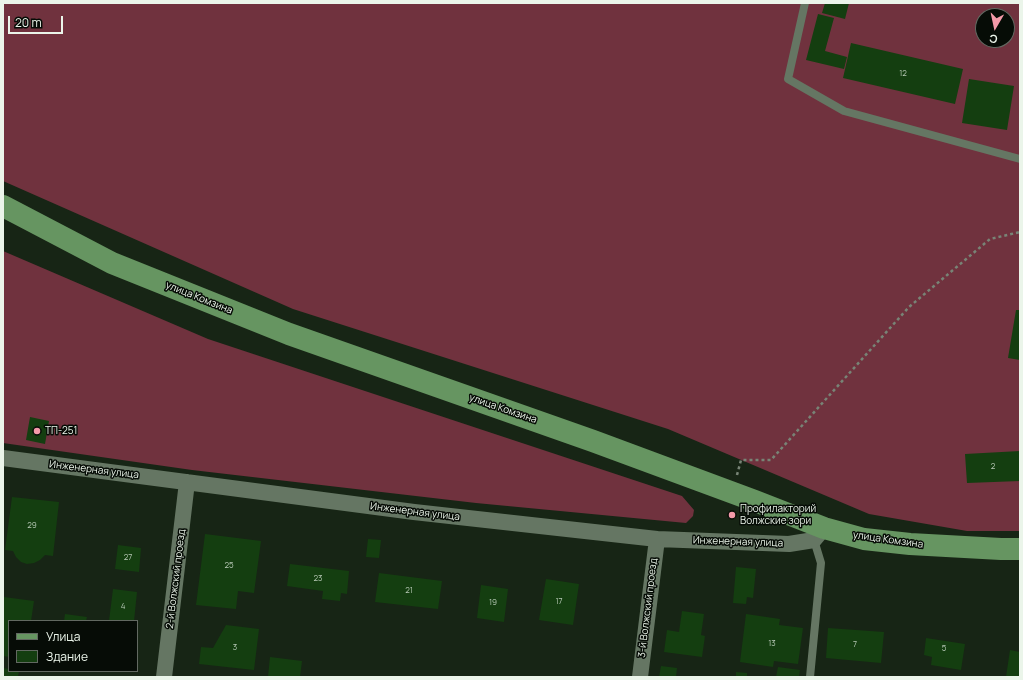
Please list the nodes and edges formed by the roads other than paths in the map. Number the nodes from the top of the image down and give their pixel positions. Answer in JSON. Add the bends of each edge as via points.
{"nodes":[{"id":1,"x":805,"y":3,"type":"edge"},
{"id":2,"x":1020,"y":159,"type":"edge"},
{"id":3,"x":3,"y":206,"type":"edge"},
{"id":4,"x":3,"y":458,"type":"edge"},
{"id":5,"x":187,"y":482,"type":"junction"},
{"id":6,"x":819,"y":534,"type":"junction"},
{"id":7,"x":657,"y":539,"type":"junction"},
{"id":8,"x":1020,"y":549,"type":"edge"},
{"id":9,"x":164,"y":677,"type":"edge"},
{"id":10,"x":640,"y":677,"type":"edge"},
{"id":11,"x":810,"y":677,"type":"edge"}],
"edges":[{"from":1,"to":2,"type":"lane","via":[[788,79],[844,111]]},
{"from":3,"to":6,"type":"main road","name":"улица Комзина","via":[[112,263],[289,334],[733,492]]},
{"from":4,"to":5,"type":"street","name":"Инженерная улица"},
{"from":5,"to":7,"type":"street","name":"Инженерная улица","via":[[414,512]]},
{"from":5,"to":9,"type":"street","name":"2-й Волжский проезд"},
{"from":6,"to":7,"type":"street","name":"Инженерная улица","via":[[788,544]]},
{"from":6,"to":8,"type":"main road","name":"улица Комзина","via":[[910,544]]},
{"from":6,"to":11,"type":"lane","via":[[821,563]]},
{"from":7,"to":10,"type":"street","name":"3-й Волжский проезд"}]}
